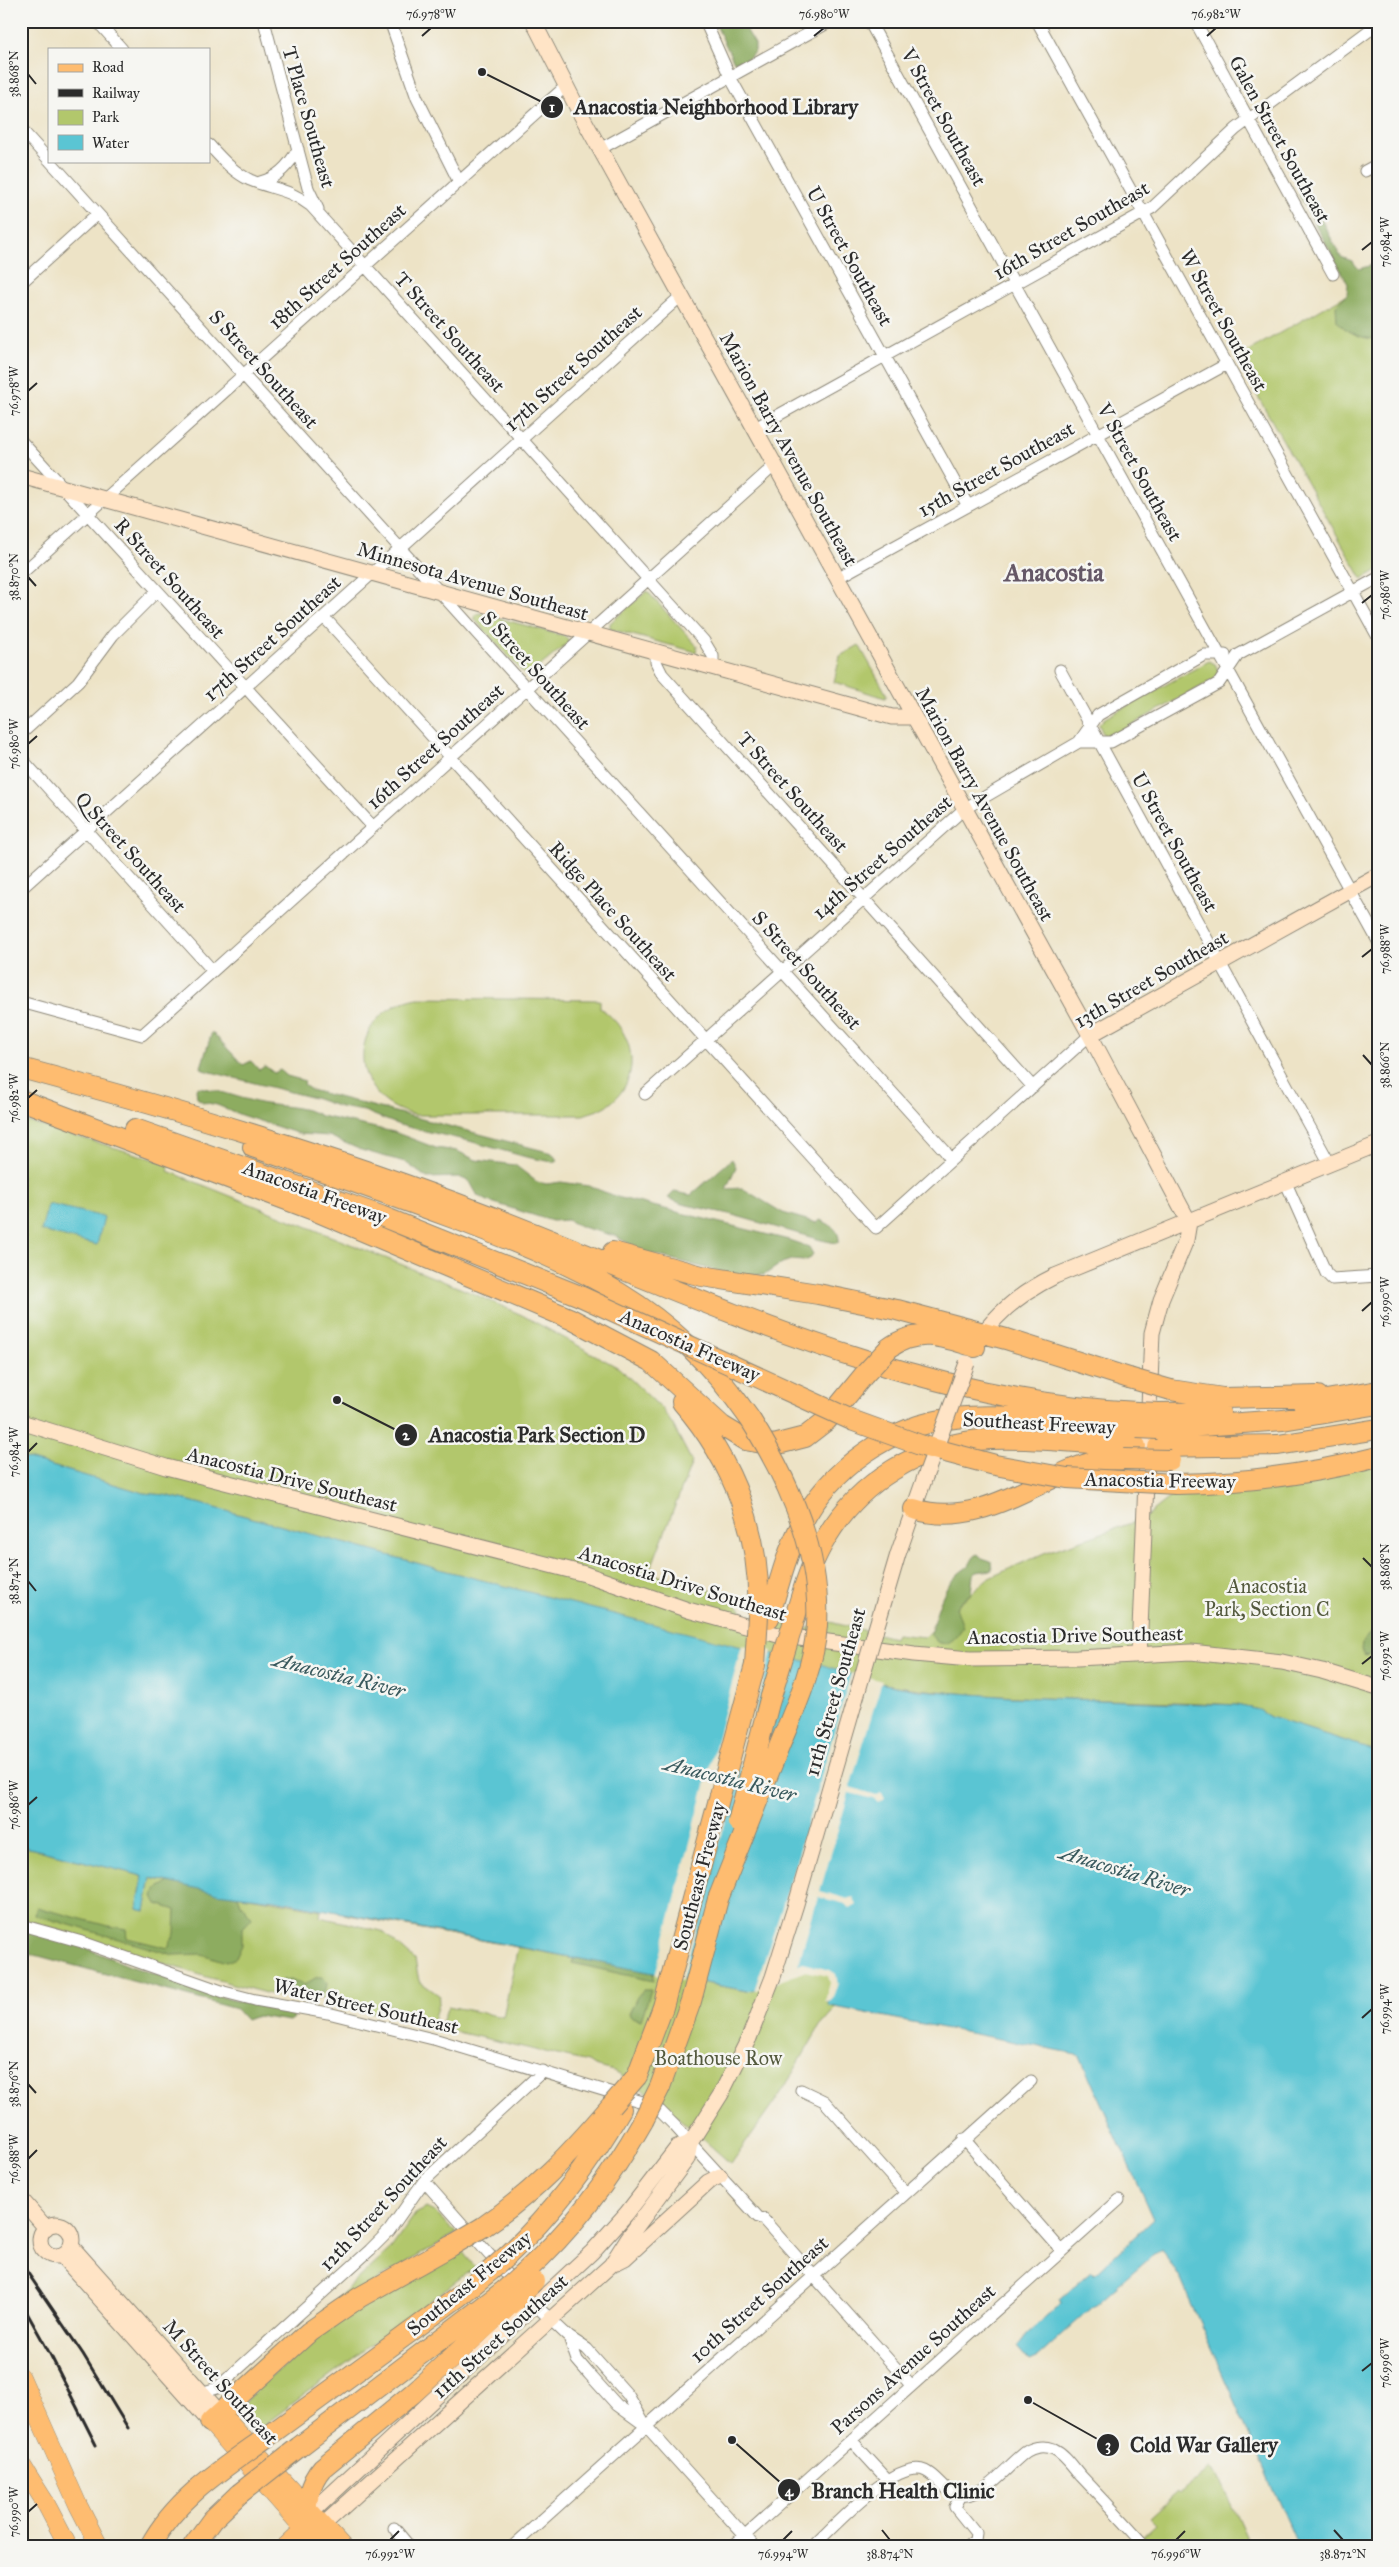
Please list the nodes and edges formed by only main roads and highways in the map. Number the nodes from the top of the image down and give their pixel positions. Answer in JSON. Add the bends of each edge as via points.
{"nodes":[{"id":1,"x":533,"y":21,"type":"edge"},
{"id":2,"x":21,"y":476,"type":"edge"},
{"id":3,"x":914,"y":717,"type":"junction"},
{"id":4,"x":1378,"y":875,"type":"edge"},
{"id":5,"x":1090,"y":1035,"type":"junction"},
{"id":6,"x":26,"y":1069,"type":"edge"},
{"id":7,"x":21,"y":1093,"type":"edge"},
{"id":8,"x":21,"y":1100,"type":"edge"},
{"id":9,"x":1378,"y":1144,"type":"edge"},
{"id":10,"x":477,"y":1211,"type":"junction"},
{"id":11,"x":1189,"y":1222,"type":"junction"},
{"id":12,"x":587,"y":1327,"type":"junction"},
{"id":13,"x":975,"y":1348,"type":"junction"},
{"id":14,"x":1378,"y":1391,"type":"edge"},
{"id":15,"x":1345,"y":1396,"type":"junction"},
{"id":16,"x":1378,"y":1404,"type":"edge"},
{"id":17,"x":21,"y":1422,"type":"edge"},
{"id":18,"x":1378,"y":1429,"type":"edge"},
{"id":19,"x":1134,"y":1437,"type":"junction"},
{"id":20,"x":1161,"y":1437,"type":"junction"},
{"id":21,"x":1378,"y":1457,"type":"edge"},
{"id":22,"x":914,"y":1509,"type":"junction"},
{"id":23,"x":763,"y":1617,"type":"junction"},
{"id":24,"x":1139,"y":1654,"type":"junction"},
{"id":25,"x":1378,"y":1688,"type":"edge"},
{"id":26,"x":718,"y":1899,"type":"junction"},
{"id":27,"x":616,"y":2108,"type":"junction"},
{"id":28,"x":690,"y":2143,"type":"junction"},
{"id":29,"x":720,"y":2176,"type":"road end"},
{"id":30,"x":21,"y":2199,"type":"edge"},
{"id":31,"x":46,"y":2228,"type":"junction"},
{"id":32,"x":66,"y":2251,"type":"junction"},
{"id":33,"x":611,"y":2265,"type":"junction"},
{"id":34,"x":510,"y":2295,"type":"junction"},
{"id":35,"x":21,"y":2377,"type":"edge"},
{"id":36,"x":215,"y":2418,"type":"junction"},
{"id":37,"x":21,"y":2464,"type":"edge"},
{"id":38,"x":311,"y":2518,"type":"junction"},
{"id":39,"x":68,"y":2546,"type":"edge"},
{"id":40,"x":99,"y":2546,"type":"edge"},
{"id":41,"x":150,"y":2546,"type":"edge"},
{"id":42,"x":193,"y":2546,"type":"edge"},
{"id":43,"x":286,"y":2546,"type":"edge"},
{"id":44,"x":320,"y":2546,"type":"edge"},
{"id":45,"x":342,"y":2546,"type":"edge"}],
"edges":[{"from":1,"to":3,"type":"main road","name":"Marion Barry Avenue Southeast"},
{"from":2,"to":3,"type":"main road","name":"Minnesota Avenue Southeast","via":[[892,717]]},
{"from":3,"to":5,"type":"main road","name":"Marion Barry Avenue Southeast"},
{"from":4,"to":5,"type":"main road","name":"13th Street Southeast"},
{"from":5,"to":11,"type":"main road","name":"Marion Barry Avenue Southeast"},
{"from":6,"to":10,"type":"highway","name":"Anacostia Freeway","via":[[268,1137]]},
{"from":6,"to":26,"type":"highway","bridge":true,"via":[[343,1178],[568,1264],[616,1289],[667,1327],[711,1369],[750,1419],[777,1466],[798,1517],[814,1578],[817,1624],[807,1677]]},
{"from":7,"to":21,"type":"highway","name":"Anacostia Freeway","bridge":true,"via":[[271,1175],[415,1229],[580,1296],[837,1414],[923,1446],[994,1465],[1058,1476],[1176,1484],[1269,1478]]},
{"from":8,"to":12,"type":"highway","via":[[334,1218]]},
{"from":9,"to":11,"type":"main road","name":"11th Street Southeast"},
{"from":10,"to":13,"type":"highway","via":[[672,1269],[876,1305]]},
{"from":10,"to":19,"type":"highway","name":"Anacostia Freeway","via":[[751,1320],[873,1363],[1016,1398],[1089,1409]]},
{"from":11,"to":13,"type":"main road","name":"11th Street Southeast","via":[[1067,1270],[1029,1290],[1002,1312]]},
{"from":11,"to":24,"type":"main road","via":[[1185,1245],[1159,1307],[1152,1333]]},
{"from":12,"to":13,"type":"highway","bridge":true,"via":[[651,1361],[722,1426],[740,1438],[757,1443],[787,1443],[811,1434],[889,1348],[907,1338],[926,1334],[943,1336]]},
{"from":12,"to":23,"type":"highway","via":[[626,1350],[661,1380],[686,1406],[718,1451],[752,1534]]},
{"from":13,"to":15,"type":"highway","bridge":true,"via":[[1223,1398]]},
{"from":13,"to":22,"type":"main road","name":"11th Street Southeast","bridge":true},
{"from":14,"to":15,"type":"highway","name":"Anacostia Freeway"},
{"from":15,"to":20,"type":"highway","name":"Anacostia Freeway","via":[[1294,1406],[1235,1412]]},
{"from":16,"to":20,"type":"highway"},
{"from":17,"to":24,"type":"main road","name":"Anacostia Drive Southeast","via":[[166,1467],[585,1574],[688,1610],[778,1634],[970,1659],[1067,1659]]},
{"from":18,"to":20,"type":"highway","via":[[1278,1445]]},
{"from":19,"to":20,"type":"highway","bridge":true},
{"from":19,"to":20,"type":"highway","name":"Anacostia Freeway","bridge":true},
{"from":19,"to":22,"type":"highway","via":[[1099,1460],[994,1505],[971,1512],[934,1513]]},
{"from":19,"to":23,"type":"highway","name":"Southeast Freeway","via":[[974,1417],[939,1420],[894,1436],[848,1466],[811,1508],[790,1548]]},
{"from":19,"to":26,"type":"highway","name":"Southeast Freeway","bridge":true,"via":[[981,1440],[936,1448],[904,1463],[866,1489],[835,1523],[813,1562],[793,1624],[766,1711]]},
{"from":22,"to":28,"type":"main road","name":"11th Street Southeast","bridge":true,"via":[[773,1977],[749,2038],[721,2094]]},
{"from":23,"to":27,"type":"highway","name":"Southeast Freeway","bridge":true,"via":[[755,1665],[667,1995],[637,2076]]},
{"from":24,"to":25,"type":"main road","name":"Anacostia Drive Southeast","via":[[1191,1652],[1262,1659],[1322,1670]]},
{"from":26,"to":34,"type":"highway","name":"Southeast Freeway","bridge":true,"via":[[691,2001],[660,2088],[643,2121],[586,2208]]},
{"from":27,"to":36,"type":"highway","bridge":true,"via":[[522,2200],[483,2227],[360,2297],[309,2332]]},
{"from":27,"to":41,"type":"highway","name":"Southeast Freeway","bridge":true,"via":[[573,2183],[538,2226],[508,2255],[438,2312],[210,2479],[182,2503]]},
{"from":28,"to":33,"type":"main road","name":"11th Street Southeast","via":[[688,2159]]},
{"from":28,"to":38,"type":"main road","name":"11th Street Southeast","via":[[677,2148],[613,2230]]},
{"from":29,"to":33,"type":"main road","via":[[708,2182],[625,2258]]},
{"from":30,"to":31,"type":"main road"},
{"from":31,"to":32,"type":"main road","via":[[41,2236],[44,2249],[52,2255]]},
{"from":31,"to":32,"type":"main road","via":[[55,2224],[67,2228],[72,2237]]},
{"from":32,"to":36,"type":"main road","name":"M Street Southeast"},
{"from":32,"to":36,"type":"main road","name":"M Street Southeast","via":[[201,2392]]},
{"from":33,"to":38,"type":"main road","name":"11th Street Southeast"},
{"from":34,"to":38,"type":"highway","via":[[412,2394],[322,2468],[313,2482]]},
{"from":34,"to":42,"type":"highway","name":"Southeast Freeway","bridge":true,"via":[[262,2474],[212,2520]]},
{"from":35,"to":40,"type":"main road"},
{"from":36,"to":38,"type":"main road","name":"M Street Southeast"},
{"from":37,"to":39,"type":"main road"},
{"from":38,"to":43,"type":"main road","name":"11th Street Southeast"},
{"from":38,"to":44,"type":"main road","name":"M Street Southeast"},
{"from":38,"to":45,"type":"main road","name":"M Street Southeast"}]}
